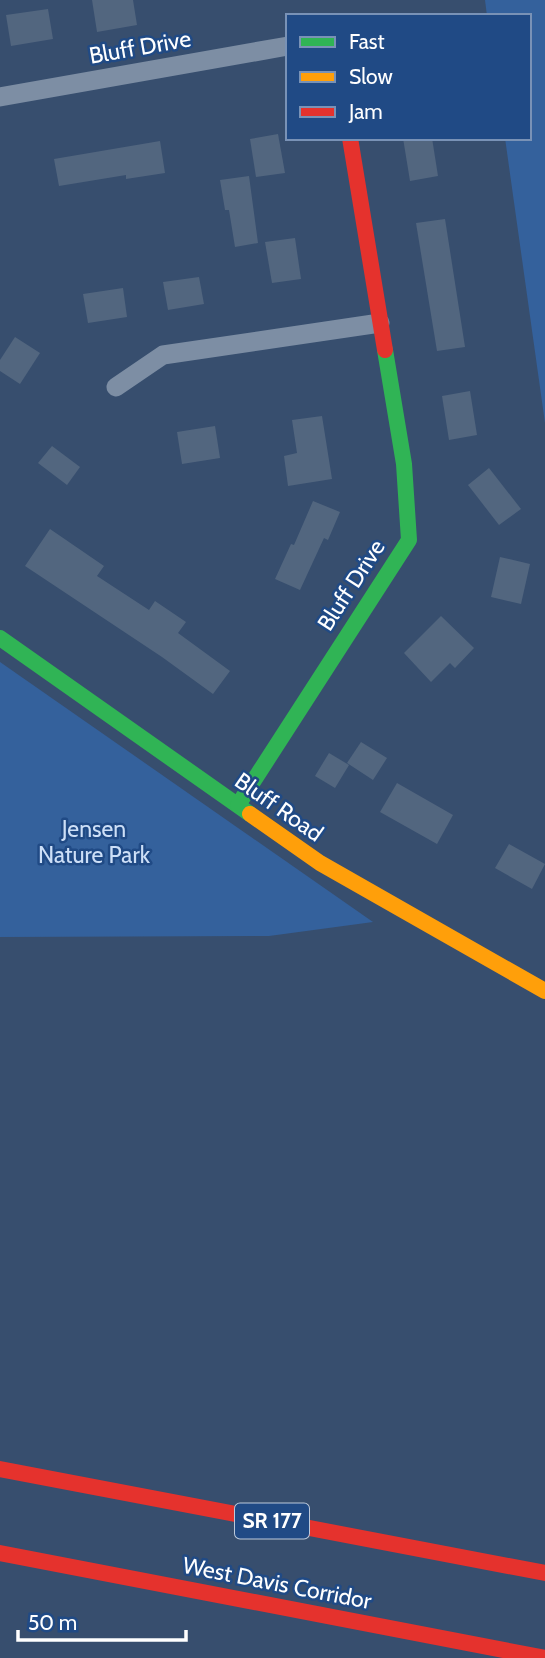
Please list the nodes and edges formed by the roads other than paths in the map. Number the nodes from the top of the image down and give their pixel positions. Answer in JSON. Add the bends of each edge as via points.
{"nodes":[{"id":1,"x":286,"y":46,"type":"edge"},
{"id":2,"x":0,"y":97,"type":"edge"},
{"id":3,"x":350,"y":140,"type":"edge"},
{"id":4,"x":380,"y":323,"type":"junction"},
{"id":5,"x":116,"y":387,"type":"dead end"},
{"id":6,"x":0,"y":638,"type":"edge"},
{"id":7,"x":238,"y":805,"type":"junction"},
{"id":8,"x":545,"y":992,"type":"edge"},
{"id":9,"x":0,"y":1469,"type":"edge"},
{"id":10,"x":0,"y":1553,"type":"edge"},
{"id":11,"x":545,"y":1573,"type":"edge"},
{"id":12,"x":545,"y":1658,"type":"edge"}],
"edges":[{"from":1,"to":2,"type":"street","name":"Bluff Drive"},
{"from":3,"to":4,"type":"main road","name":"Bluff Drive"},
{"from":4,"to":5,"type":"street","via":[[163,355]]},
{"from":4,"to":7,"type":"main road","name":"Bluff Drive","via":[[404,464],[409,540]]},
{"from":6,"to":7,"type":"main road","name":"Bluff Road"},
{"from":7,"to":8,"type":"main road","name":"Bluff Road","via":[[320,863]]},
{"from":9,"to":11,"type":"main road","number":"SR 177"},
{"from":10,"to":12,"type":"main road","name":"West Davis Corridor"}]}
